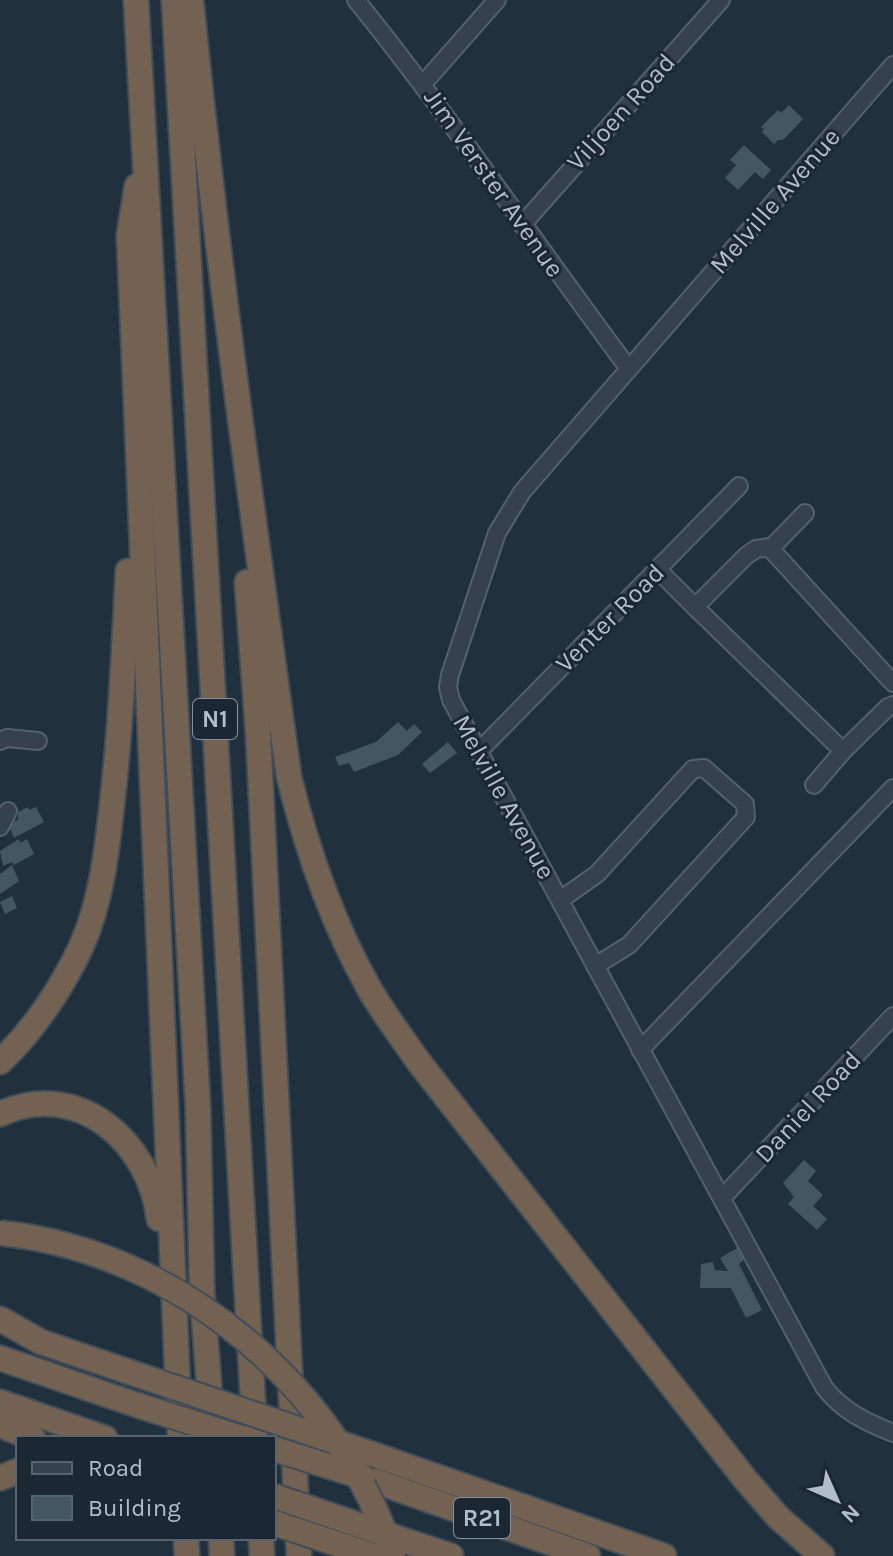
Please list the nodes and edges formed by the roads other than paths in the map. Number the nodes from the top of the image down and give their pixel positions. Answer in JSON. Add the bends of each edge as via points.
{"nodes":[{"id":1,"x":136,"y":0,"type":"edge"},
{"id":2,"x":174,"y":0,"type":"edge"},
{"id":3,"x":191,"y":0,"type":"edge"},
{"id":4,"x":356,"y":0,"type":"edge"},
{"id":5,"x":497,"y":0,"type":"edge"},
{"id":6,"x":721,"y":0,"type":"edge"},
{"id":7,"x":893,"y":65,"type":"edge"},
{"id":8,"x":423,"y":84,"type":"junction"},
{"id":9,"x":145,"y":143,"type":"junction"},
{"id":10,"x":522,"y":225,"type":"junction"},
{"id":11,"x":232,"y":364,"type":"junction"},
{"id":12,"x":629,"y":369,"type":"junction"},
{"id":13,"x":136,"y":434,"type":"junction"},
{"id":14,"x":739,"y":486,"type":"dead end"},
{"id":15,"x":805,"y":513,"type":"dead end"},
{"id":16,"x":771,"y":548,"type":"junction"},
{"id":17,"x":658,"y":570,"type":"junction"},
{"id":18,"x":695,"y":607,"type":"junction"},
{"id":19,"x":893,"y":683,"type":"edge"},
{"id":20,"x":893,"y":705,"type":"edge"},
{"id":21,"x":0,"y":741,"type":"edge"},
{"id":22,"x":38,"y":741,"type":"dead end"},
{"id":23,"x":480,"y":750,"type":"junction"},
{"id":24,"x":843,"y":751,"type":"junction"},
{"id":25,"x":814,"y":785,"type":"dead end"},
{"id":26,"x":893,"y":788,"type":"edge"},
{"id":27,"x":8,"y":811,"type":"dead end"},
{"id":28,"x":0,"y":827,"type":"edge"},
{"id":29,"x":560,"y":900,"type":"junction"},
{"id":30,"x":595,"y":966,"type":"junction"},
{"id":31,"x":893,"y":1016,"type":"edge"},
{"id":32,"x":640,"y":1050,"type":"junction"},
{"id":33,"x":0,"y":1062,"type":"edge"},
{"id":34,"x":0,"y":1114,"type":"edge"},
{"id":35,"x":722,"y":1198,"type":"junction"},
{"id":36,"x":0,"y":1233,"type":"edge"},
{"id":37,"x":0,"y":1319,"type":"edge"},
{"id":38,"x":0,"y":1358,"type":"edge"},
{"id":39,"x":176,"y":1372,"type":"junction"},
{"id":40,"x":0,"y":1402,"type":"edge"},
{"id":41,"x":0,"y":1425,"type":"edge"},
{"id":42,"x":893,"y":1433,"type":"edge"},
{"id":43,"x":28,"y":1436,"type":"edge"},
{"id":44,"x":99,"y":1436,"type":"edge"},
{"id":45,"x":180,"y":1436,"type":"edge"},
{"id":46,"x":213,"y":1436,"type":"edge"},
{"id":47,"x":235,"y":1436,"type":"edge"},
{"id":48,"x":255,"y":1436,"type":"edge"},
{"id":49,"x":276,"y":1450,"type":"edge"},
{"id":50,"x":276,"y":1497,"type":"edge"},
{"id":51,"x":276,"y":1524,"type":"edge"},
{"id":52,"x":401,"y":1549,"type":"edge"},
{"id":53,"x":299,"y":1556,"type":"edge"},
{"id":54,"x":374,"y":1556,"type":"edge"},
{"id":55,"x":451,"y":1556,"type":"edge"},
{"id":56,"x":588,"y":1556,"type":"edge"},
{"id":57,"x":664,"y":1556,"type":"edge"},
{"id":58,"x":822,"y":1556,"type":"edge"}],
"edges":[{"from":1,"to":9,"type":"highway","number":"N1"},
{"from":2,"to":48,"type":"highway","number":"N1"},
{"from":3,"to":11,"type":"highway"},
{"from":4,"to":8,"type":"street","name":"Jim Verster Avenue"},
{"from":5,"to":8,"type":"street"},
{"from":6,"to":10,"type":"street","name":"Viljoen Road"},
{"from":7,"to":12,"type":"street","name":"Melville Avenue"},
{"from":8,"to":10,"type":"street","name":"Jim Verster Avenue"},
{"from":9,"to":13,"type":"highway","via":[[129,235]]},
{"from":9,"to":46,"type":"highway","number":"N1"},
{"from":10,"to":12,"type":"street","name":"Jim Verster Avenue"},
{"from":11,"to":53,"type":"highway","via":[[258,732]]},
{"from":11,"to":58,"type":"highway","via":[[289,777],[305,842],[343,937],[418,1061],[745,1479]]},
{"from":12,"to":23,"type":"street","name":"Melville Avenue","via":[[522,492],[497,533],[448,687]]},
{"from":13,"to":33,"type":"highway","via":[[118,752],[99,891],[81,946],[56,992]]},
{"from":13,"to":39,"type":"highway"},
{"from":14,"to":17,"type":"street","name":"Venter Road"},
{"from":15,"to":16,"type":"street"},
{"from":16,"to":18,"type":"street","via":[[747,555]]},
{"from":16,"to":19,"type":"street"},
{"from":17,"to":18,"type":"street"},
{"from":17,"to":23,"type":"street","name":"Venter Road"},
{"from":18,"to":24,"type":"street"},
{"from":20,"to":24,"type":"street"},
{"from":21,"to":22,"type":"street"},
{"from":23,"to":29,"type":"street","name":"Melville Avenue"},
{"from":24,"to":25,"type":"street"},
{"from":26,"to":32,"type":"street"},
{"from":27,"to":28,"type":"street"},
{"from":29,"to":30,"type":"street","name":"Melville Avenue"},
{"from":29,"to":30,"type":"street","via":[[597,874],[693,769],[704,768],[745,804],[746,817],[634,940]]},
{"from":30,"to":32,"type":"street","name":"Melville Avenue"},
{"from":31,"to":35,"type":"street","name":"Daniel Road"},
{"from":32,"to":35,"type":"street","name":"Melville Avenue"},
{"from":34,"to":39,"type":"highway","via":[[33,1105],[62,1106],[107,1124],[131,1145],[147,1171],[158,1211]]},
{"from":35,"to":42,"type":"street","name":"Melville Avenue","via":[[824,1387],[840,1406]]},
{"from":36,"to":52,"type":"highway","bridge":true,"via":[[83,1250],[150,1275],[217,1318],[269,1360],[342,1447]]},
{"from":37,"to":57,"type":"highway","bridge":true,"via":[[41,1342]]},
{"from":38,"to":47,"type":"highway","bridge":true},
{"from":39,"to":45,"type":"highway"},
{"from":40,"to":44,"type":"highway"},
{"from":41,"to":43,"type":"highway"},
{"from":49,"to":56,"type":"highway","number":"R21","bridge":true},
{"from":50,"to":52,"type":"highway","number":"R21","bridge":true},
{"from":51,"to":54,"type":"highway","bridge":true},
{"from":52,"to":55,"type":"highway","number":"R21"}]}
